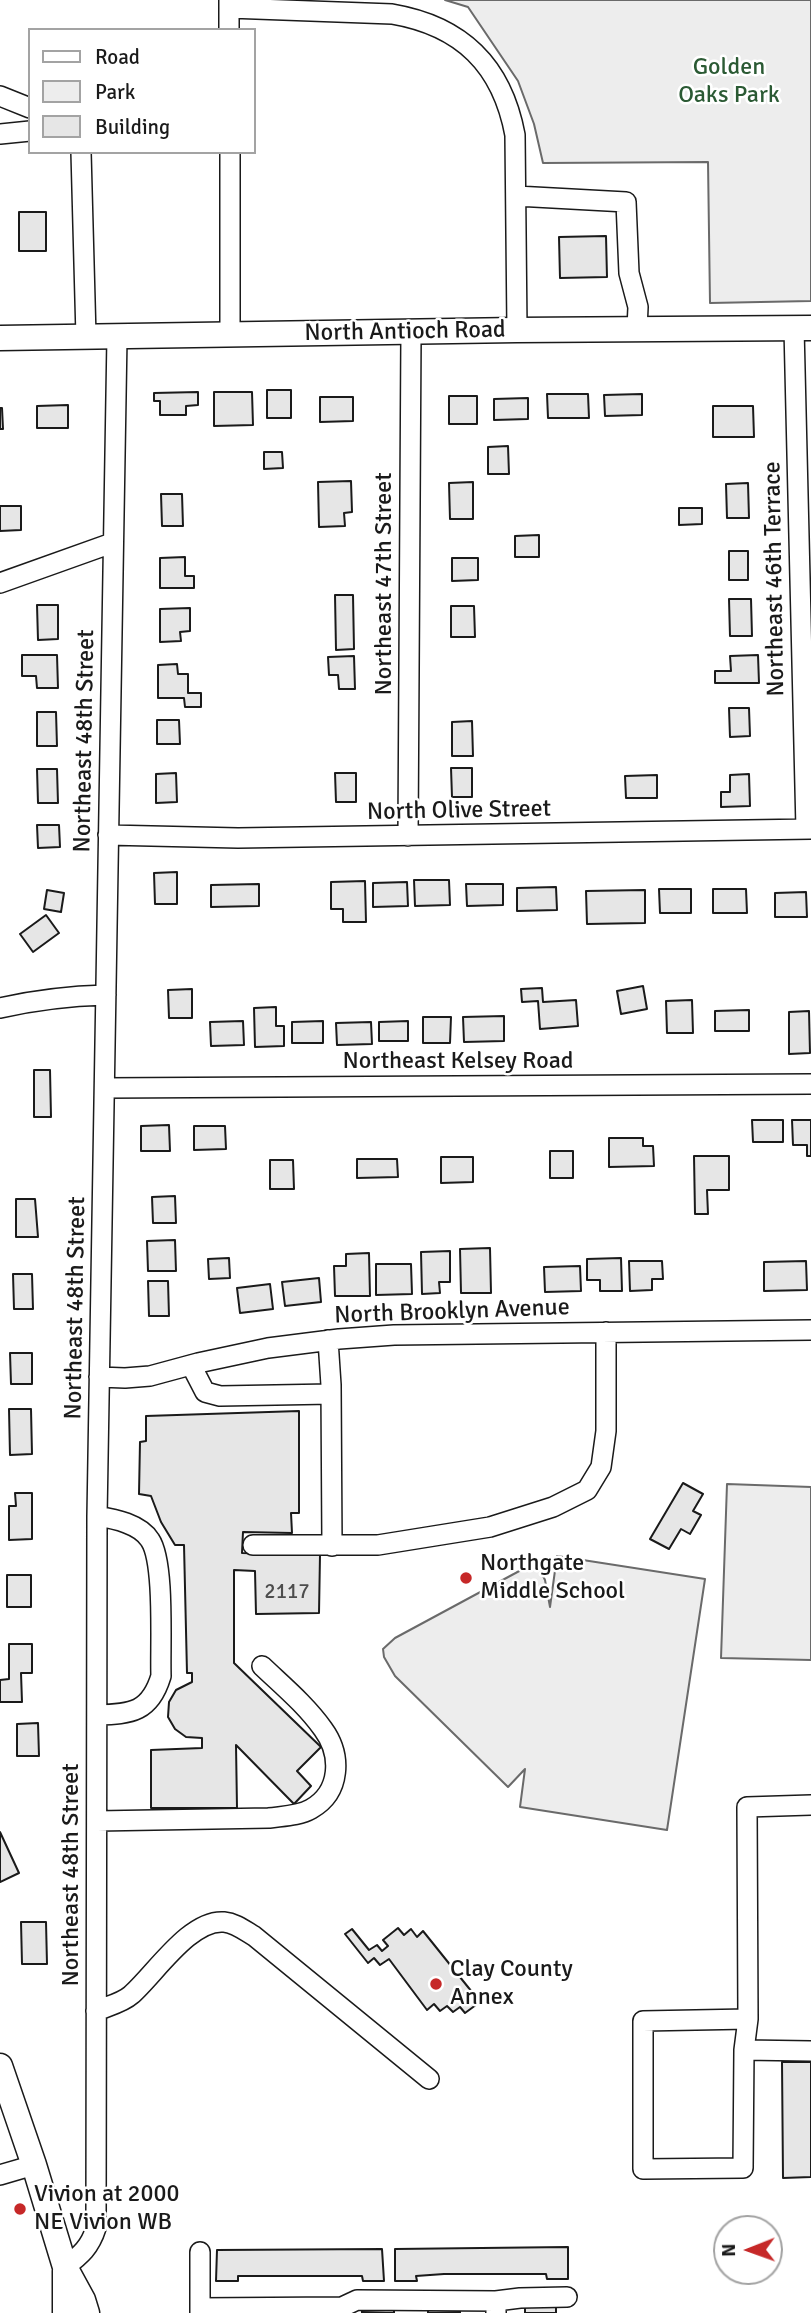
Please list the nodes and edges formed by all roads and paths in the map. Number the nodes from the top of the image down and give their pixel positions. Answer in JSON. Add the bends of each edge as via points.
{"nodes":[{"id":1,"x":229,"y":4,"type":"edge"},
{"id":2,"x":229,"y":28,"type":"edge"},
{"id":3,"x":0,"y":96,"type":"edge"},
{"id":4,"x":28,"y":107,"type":"edge"},
{"id":5,"x":28,"y":131,"type":"edge"},
{"id":6,"x":0,"y":134,"type":"edge"},
{"id":7,"x":81,"y":154,"type":"edge"},
{"id":8,"x":230,"y":154,"type":"edge"},
{"id":9,"x":516,"y":196,"type":"junction"},
{"id":10,"x":802,"y":328,"type":"edge"},
{"id":11,"x":637,"y":329,"type":"junction"},
{"id":12,"x":517,"y":330,"type":"junction"},
{"id":13,"x":411,"y":333,"type":"junction"},
{"id":14,"x":230,"y":334,"type":"junction"},
{"id":15,"x":86,"y":337,"type":"junction"},
{"id":16,"x":117,"y":337,"type":"junction"},
{"id":17,"x":0,"y":338,"type":"edge"},
{"id":18,"x":112,"y":543,"type":"junction"},
{"id":19,"x":0,"y":583,"type":"edge"},
{"id":20,"x":808,"y":829,"type":"edge"},
{"id":21,"x":108,"y":835,"type":"junction"},
{"id":22,"x":408,"y":836,"type":"junction"},
{"id":23,"x":106,"y":995,"type":"junction"},
{"id":24,"x":0,"y":1008,"type":"edge"},
{"id":25,"x":811,"y":1084,"type":"edge"},
{"id":26,"x":105,"y":1088,"type":"junction"},
{"id":27,"x":811,"y":1330,"type":"edge"},
{"id":28,"x":606,"y":1332,"type":"junction"},
{"id":29,"x":328,"y":1340,"type":"junction"},
{"id":30,"x":191,"y":1365,"type":"junction"},
{"id":31,"x":99,"y":1377,"type":"junction"},
{"id":32,"x":331,"y":1394,"type":"junction"},
{"id":33,"x":97,"y":1516,"type":"junction"},
{"id":34,"x":253,"y":1545,"type":"dead end"},
{"id":35,"x":332,"y":1546,"type":"junction"},
{"id":36,"x":262,"y":1666,"type":"dead end"},
{"id":37,"x":97,"y":1714,"type":"junction"},
{"id":38,"x":811,"y":1805,"type":"edge"},
{"id":39,"x":97,"y":1821,"type":"junction"},
{"id":40,"x":96,"y":2011,"type":"junction"},
{"id":41,"x":748,"y":2019,"type":"junction"},
{"id":42,"x":744,"y":2050,"type":"junction"},
{"id":43,"x":811,"y":2051,"type":"edge"},
{"id":44,"x":0,"y":2066,"type":"edge"},
{"id":45,"x":429,"y":2079,"type":"dead end"},
{"id":46,"x":34,"y":2165,"type":"junction"},
{"id":47,"x":0,"y":2175,"type":"edge"},
{"id":48,"x":200,"y":2252,"type":"dead end"},
{"id":49,"x":65,"y":2267,"type":"junction"},
{"id":50,"x":567,"y":2297,"type":"dead end"},
{"id":51,"x":496,"y":2307,"type":"edge"},
{"id":52,"x":342,"y":2310,"type":"edge"},
{"id":53,"x":200,"y":2311,"type":"edge"},
{"id":54,"x":65,"y":2313,"type":"edge"},
{"id":55,"x":87,"y":2313,"type":"edge"}],
"edges":[{"from":1,"to":2,"type":"street"},
{"from":1,"to":9,"type":"street","via":[[392,15],[426,22],[457,37],[491,70],[511,112]]},
{"from":3,"to":4,"type":"street"},
{"from":5,"to":6,"type":"street"},
{"from":7,"to":15,"type":"street"},
{"from":8,"to":14,"type":"street"},
{"from":9,"to":11,"type":"street","via":[[626,202]]},
{"from":9,"to":12,"type":"street"},
{"from":10,"to":11,"type":"main road","name":"North Antioch Road"},
{"from":10,"to":20,"type":"street","name":"Northeast 46th Terrace"},
{"from":11,"to":12,"type":"main road","name":"North Antioch Road"},
{"from":12,"to":13,"type":"main road","name":"North Antioch Road"},
{"from":13,"to":14,"type":"main road","name":"North Antioch Road"},
{"from":13,"to":22,"type":"street","name":"Northeast 47th Street"},
{"from":14,"to":16,"type":"main road","name":"North Antioch Road"},
{"from":15,"to":16,"type":"main road","name":"North Antioch Road"},
{"from":15,"to":17,"type":"main road","name":"North Antioch Road"},
{"from":16,"to":18,"type":"street","name":"Northeast 48th Street"},
{"from":18,"to":19,"type":"street"},
{"from":18,"to":21,"type":"street","name":"Northeast 48th Street"},
{"from":20,"to":22,"type":"street","name":"North Olive Street"},
{"from":21,"to":22,"type":"street","name":"North Olive Street"},
{"from":21,"to":23,"type":"street","name":"Northeast 48th Street"},
{"from":23,"to":24,"type":"street","via":[[68,996]]},
{"from":23,"to":26,"type":"street","name":"Northeast 48th Street"},
{"from":25,"to":26,"type":"street","name":"Northeast Kelsey Road"},
{"from":26,"to":31,"type":"street","name":"Northeast 48th Street"},
{"from":27,"to":28,"type":"street","name":"North Brooklyn Avenue"},
{"from":28,"to":29,"type":"street","name":"North Brooklyn Avenue"},
{"from":28,"to":35,"type":"street","via":[[607,1431],[601,1467],[587,1490],[553,1507],[490,1527],[377,1545]]},
{"from":29,"to":30,"type":"street","name":"North Brooklyn Avenue"},
{"from":29,"to":32,"type":"street"},
{"from":30,"to":31,"type":"street","name":"North Brooklyn Avenue","via":[[150,1376]]},
{"from":30,"to":32,"type":"street","via":[[205,1392],[220,1396]]},
{"from":31,"to":33,"type":"street","name":"Northeast 48th Street"},
{"from":32,"to":35,"type":"street"},
{"from":33,"to":37,"type":"street","name":"Northeast 48th Street"},
{"from":33,"to":37,"type":"street","via":[[136,1527],[149,1538],[159,1558],[161,1676],[156,1693],[145,1706]]},
{"from":34,"to":35,"type":"street"},
{"from":36,"to":39,"type":"street","via":[[325,1731],[337,1768],[334,1787],[324,1799],[297,1815],[269,1818]]},
{"from":37,"to":39,"type":"street","name":"Northeast 48th Street"},
{"from":38,"to":41,"type":"street","via":[[747,1807]]},
{"from":39,"to":40,"type":"street","name":"Northeast 48th Street"},
{"from":40,"to":45,"type":"street","via":[[130,1996],[202,1927],[222,1922],[237,1925]]},
{"from":40,"to":49,"type":"street","name":"Northeast 48th Street","via":[[96,2228],[85,2253]]},
{"from":41,"to":42,"type":"street"},
{"from":41,"to":42,"type":"street","via":[[643,2021],[643,2169],[743,2168]]},
{"from":42,"to":43,"type":"street"},
{"from":44,"to":46,"type":"main road"},
{"from":46,"to":47,"type":"street"},
{"from":46,"to":49,"type":"main road"},
{"from":48,"to":53,"type":"street"},
{"from":49,"to":54,"type":"main road"},
{"from":49,"to":55,"type":"main road"},
{"from":50,"to":51,"type":"street","via":[[520,2298]]},
{"from":51,"to":52,"type":"street","via":[[357,2300]]},
{"from":52,"to":53,"type":"street"}]}
